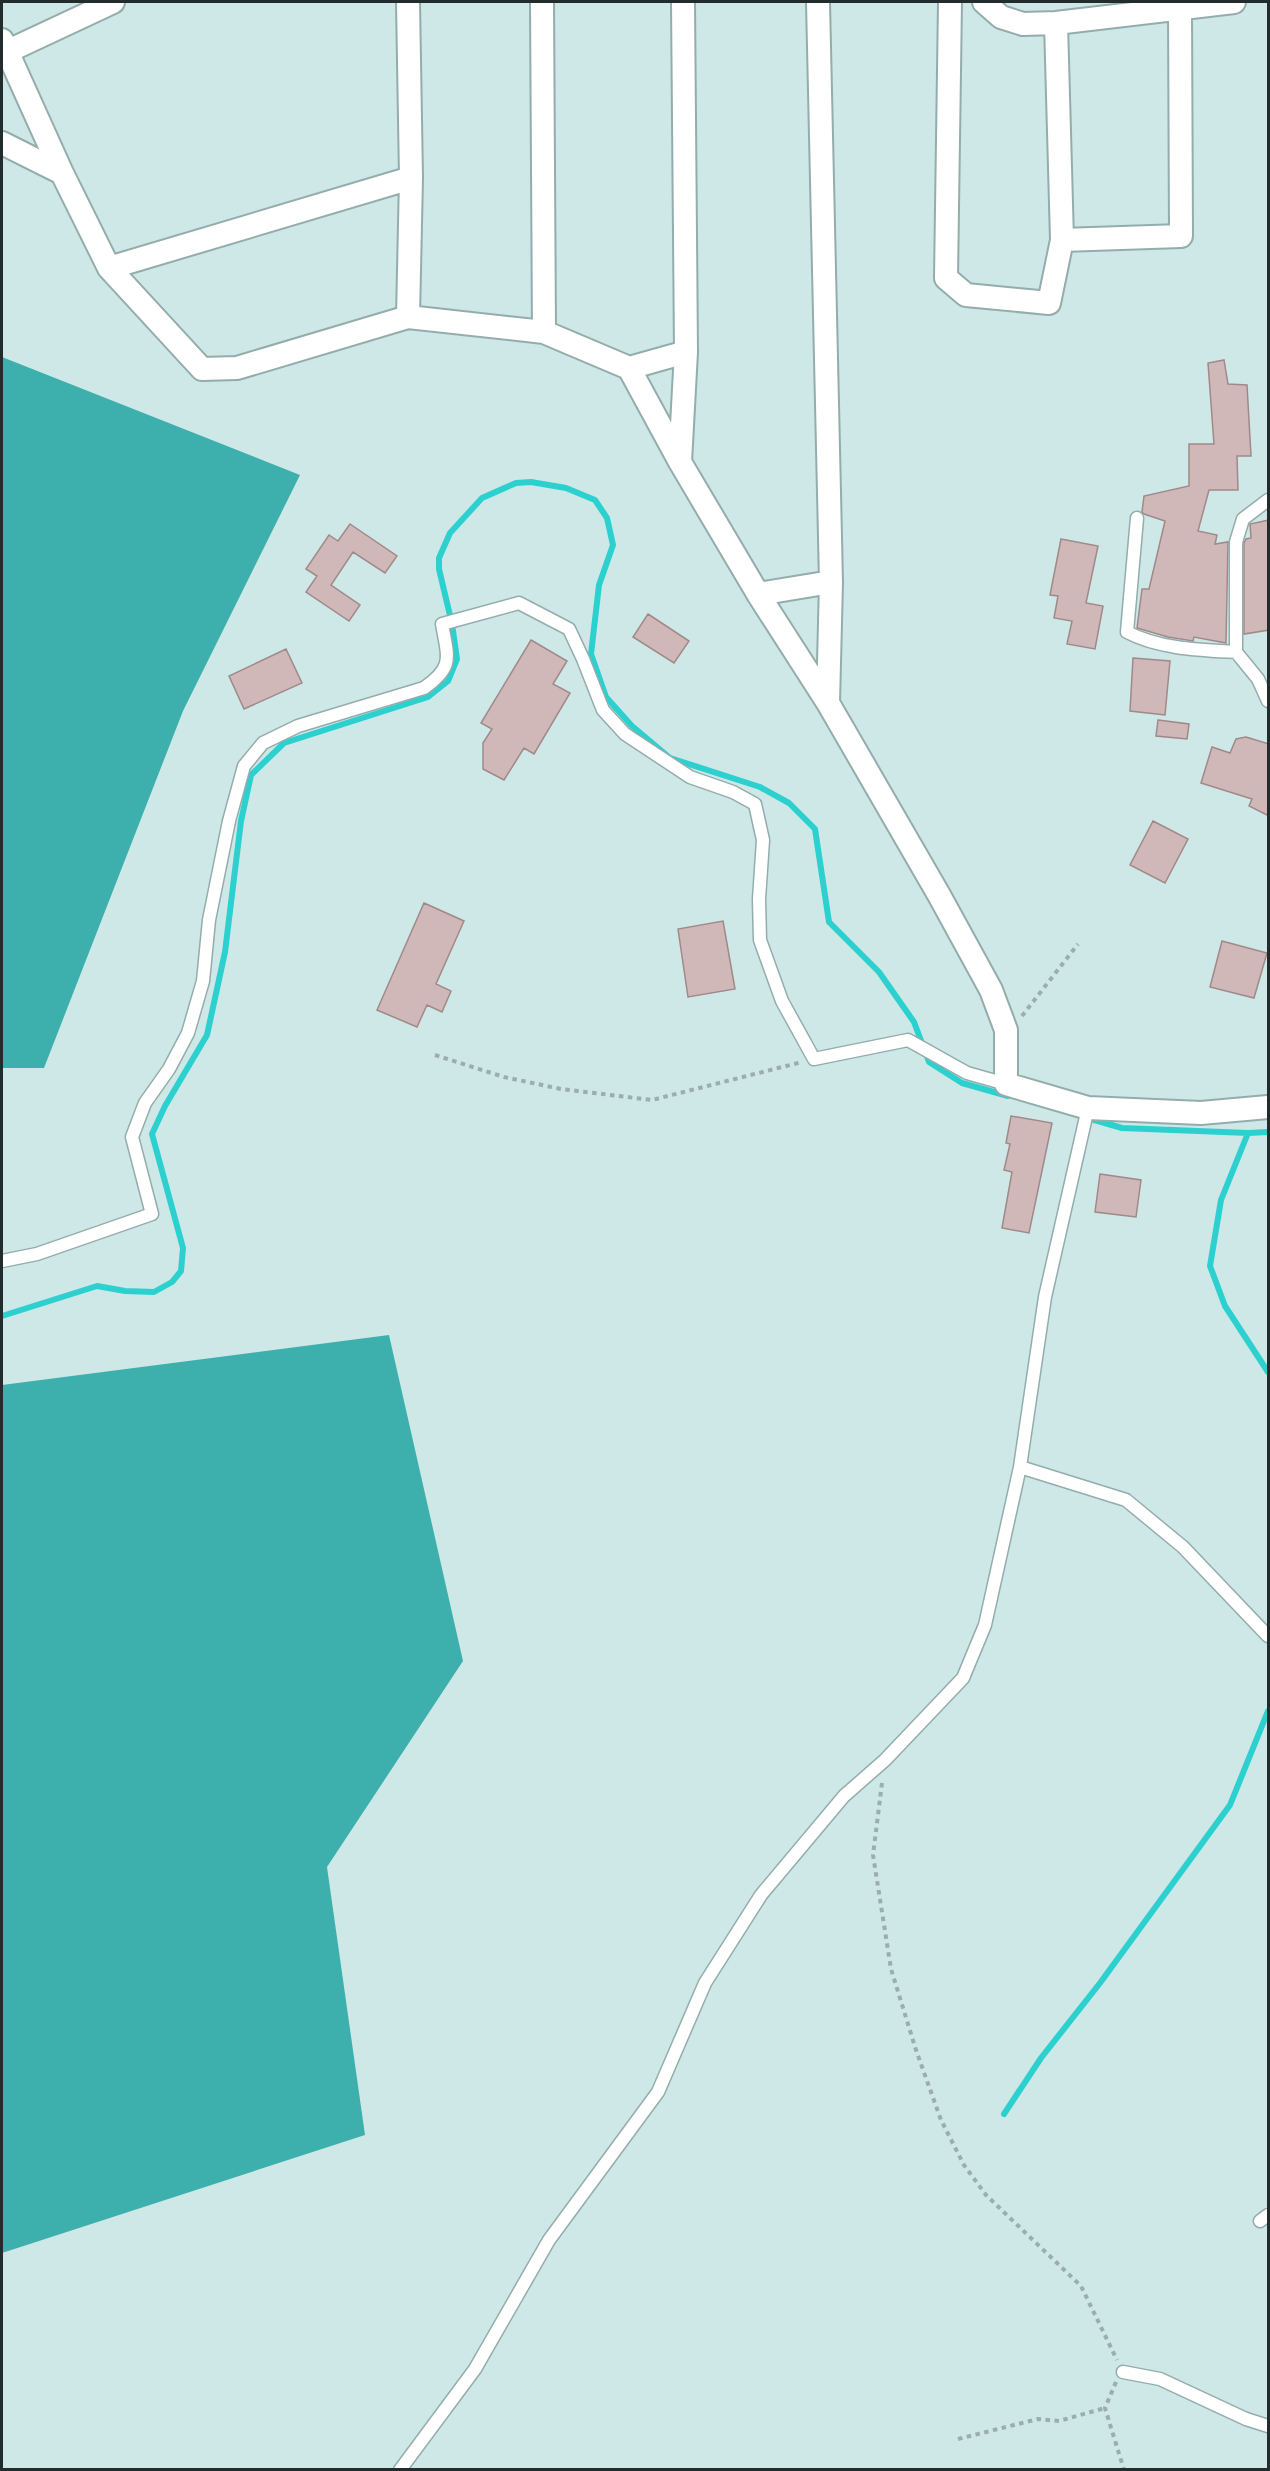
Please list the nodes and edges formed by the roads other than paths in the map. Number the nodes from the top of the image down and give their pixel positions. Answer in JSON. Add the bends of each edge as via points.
{"nodes":[{"id":1,"x":113,"y":2,"type":"edge"},
{"id":2,"x":408,"y":2,"type":"edge"},
{"id":3,"x":542,"y":2,"type":"edge"},
{"id":4,"x":683,"y":2,"type":"edge"},
{"id":5,"x":818,"y":2,"type":"edge"},
{"id":6,"x":950,"y":2,"type":"edge"},
{"id":7,"x":984,"y":2,"type":"edge"},
{"id":8,"x":1234,"y":2,"type":"edge"},
{"id":9,"x":1180,"y":8,"type":"junction"},
{"id":10,"x":1056,"y":23,"type":"junction"},
{"id":11,"x":3,"y":49,"type":"edge"},
{"id":12,"x":2,"y":143,"type":"edge"},
{"id":13,"x":62,"y":173,"type":"junction"},
{"id":14,"x":411,"y":178,"type":"junction"},
{"id":15,"x":1062,"y":240,"type":"junction"},
{"id":16,"x":109,"y":268,"type":"junction"},
{"id":17,"x":408,"y":317,"type":"junction"},
{"id":18,"x":544,"y":332,"type":"junction"},
{"id":19,"x":686,"y":352,"type":"junction"},
{"id":20,"x":629,"y":368,"type":"junction"},
{"id":21,"x":680,"y":462,"type":"junction"},
{"id":22,"x":1269,"y":500,"type":"edge"},
{"id":23,"x":1137,"y":518,"type":"dead end"},
{"id":24,"x":831,"y":582,"type":"junction"},
{"id":25,"x":758,"y":594,"type":"junction"},
{"id":26,"x":1236,"y":652,"type":"junction"},
{"id":27,"x":1269,"y":701,"type":"edge"},
{"id":28,"x":828,"y":703,"type":"junction"},
{"id":29,"x":1006,"y":1084,"type":"junction"},
{"id":30,"x":1269,"y":1107,"type":"edge"},
{"id":31,"x":1088,"y":1108,"type":"junction"},
{"id":32,"x":2,"y":1261,"type":"edge"},
{"id":33,"x":1020,"y":1467,"type":"junction"},
{"id":34,"x":1269,"y":1636,"type":"edge"},
{"id":35,"x":1123,"y":2372,"type":"road end"},
{"id":36,"x":1269,"y":2426,"type":"edge"},
{"id":37,"x":400,"y":2469,"type":"edge"}],
"edges":[{"from":1,"to":11,"type":"street"},
{"from":2,"to":14,"type":"street"},
{"from":3,"to":18,"type":"street"},
{"from":4,"to":19,"type":"street"},
{"from":5,"to":24,"type":"street"},
{"from":6,"to":15,"type":"street","via":[[946,278],[966,295],[1048,303]]},
{"from":7,"to":10,"type":"street","via":[[1001,16],[1023,24]]},
{"from":8,"to":9,"type":"street"},
{"from":9,"to":10,"type":"street"},
{"from":9,"to":15,"type":"street","via":[[1180,236]]},
{"from":10,"to":15,"type":"street"},
{"from":11,"to":13,"type":"street"},
{"from":12,"to":13,"type":"street"},
{"from":13,"to":16,"type":"street"},
{"from":14,"to":16,"type":"street"},
{"from":14,"to":17,"type":"street"},
{"from":16,"to":17,"type":"street","via":[[202,369],[237,368]]},
{"from":17,"to":18,"type":"street"},
{"from":18,"to":20,"type":"street"},
{"from":19,"to":20,"type":"street"},
{"from":19,"to":21,"type":"street"},
{"from":20,"to":21,"type":"street"},
{"from":21,"to":25,"type":"street"},
{"from":22,"to":26,"type":"lane","via":[[1243,519],[1236,542]]},
{"from":23,"to":26,"type":"lane","via":[[1127,632],[1143,641]]},
{"from":24,"to":25,"type":"street"},
{"from":24,"to":28,"type":"street"},
{"from":25,"to":28,"type":"street"},
{"from":26,"to":27,"type":"lane","via":[[1258,679]]},
{"from":28,"to":29,"type":"street","via":[[986,980],[1005,1030]]},
{"from":29,"to":31,"type":"street"},
{"from":29,"to":32,"type":"lane","via":[[967,1073],[908,1040],[814,1059],[783,1001],[760,940],[763,840],[755,804],[690,777],[625,734],[603,710],[569,629],[519,603],[442,624],[448,657],[441,676],[424,688],[298,726],[263,743],[244,766],[212,909],[203,981],[188,1033],[145,1103],[132,1137],[152,1214],[37,1254]]},
{"from":30,"to":31,"type":"street","via":[[1201,1113]]},
{"from":31,"to":33,"type":"lane","via":[[1045,1297]]},
{"from":33,"to":34,"type":"lane","via":[[1126,1500],[1183,1547]]},
{"from":33,"to":37,"type":"lane","via":[[985,1625],[963,1678],[885,1760],[844,1796],[761,1895],[705,1983],[658,2092],[549,2240],[475,2369]]},
{"from":35,"to":36,"type":"lane","via":[[1160,2379]]}]}
